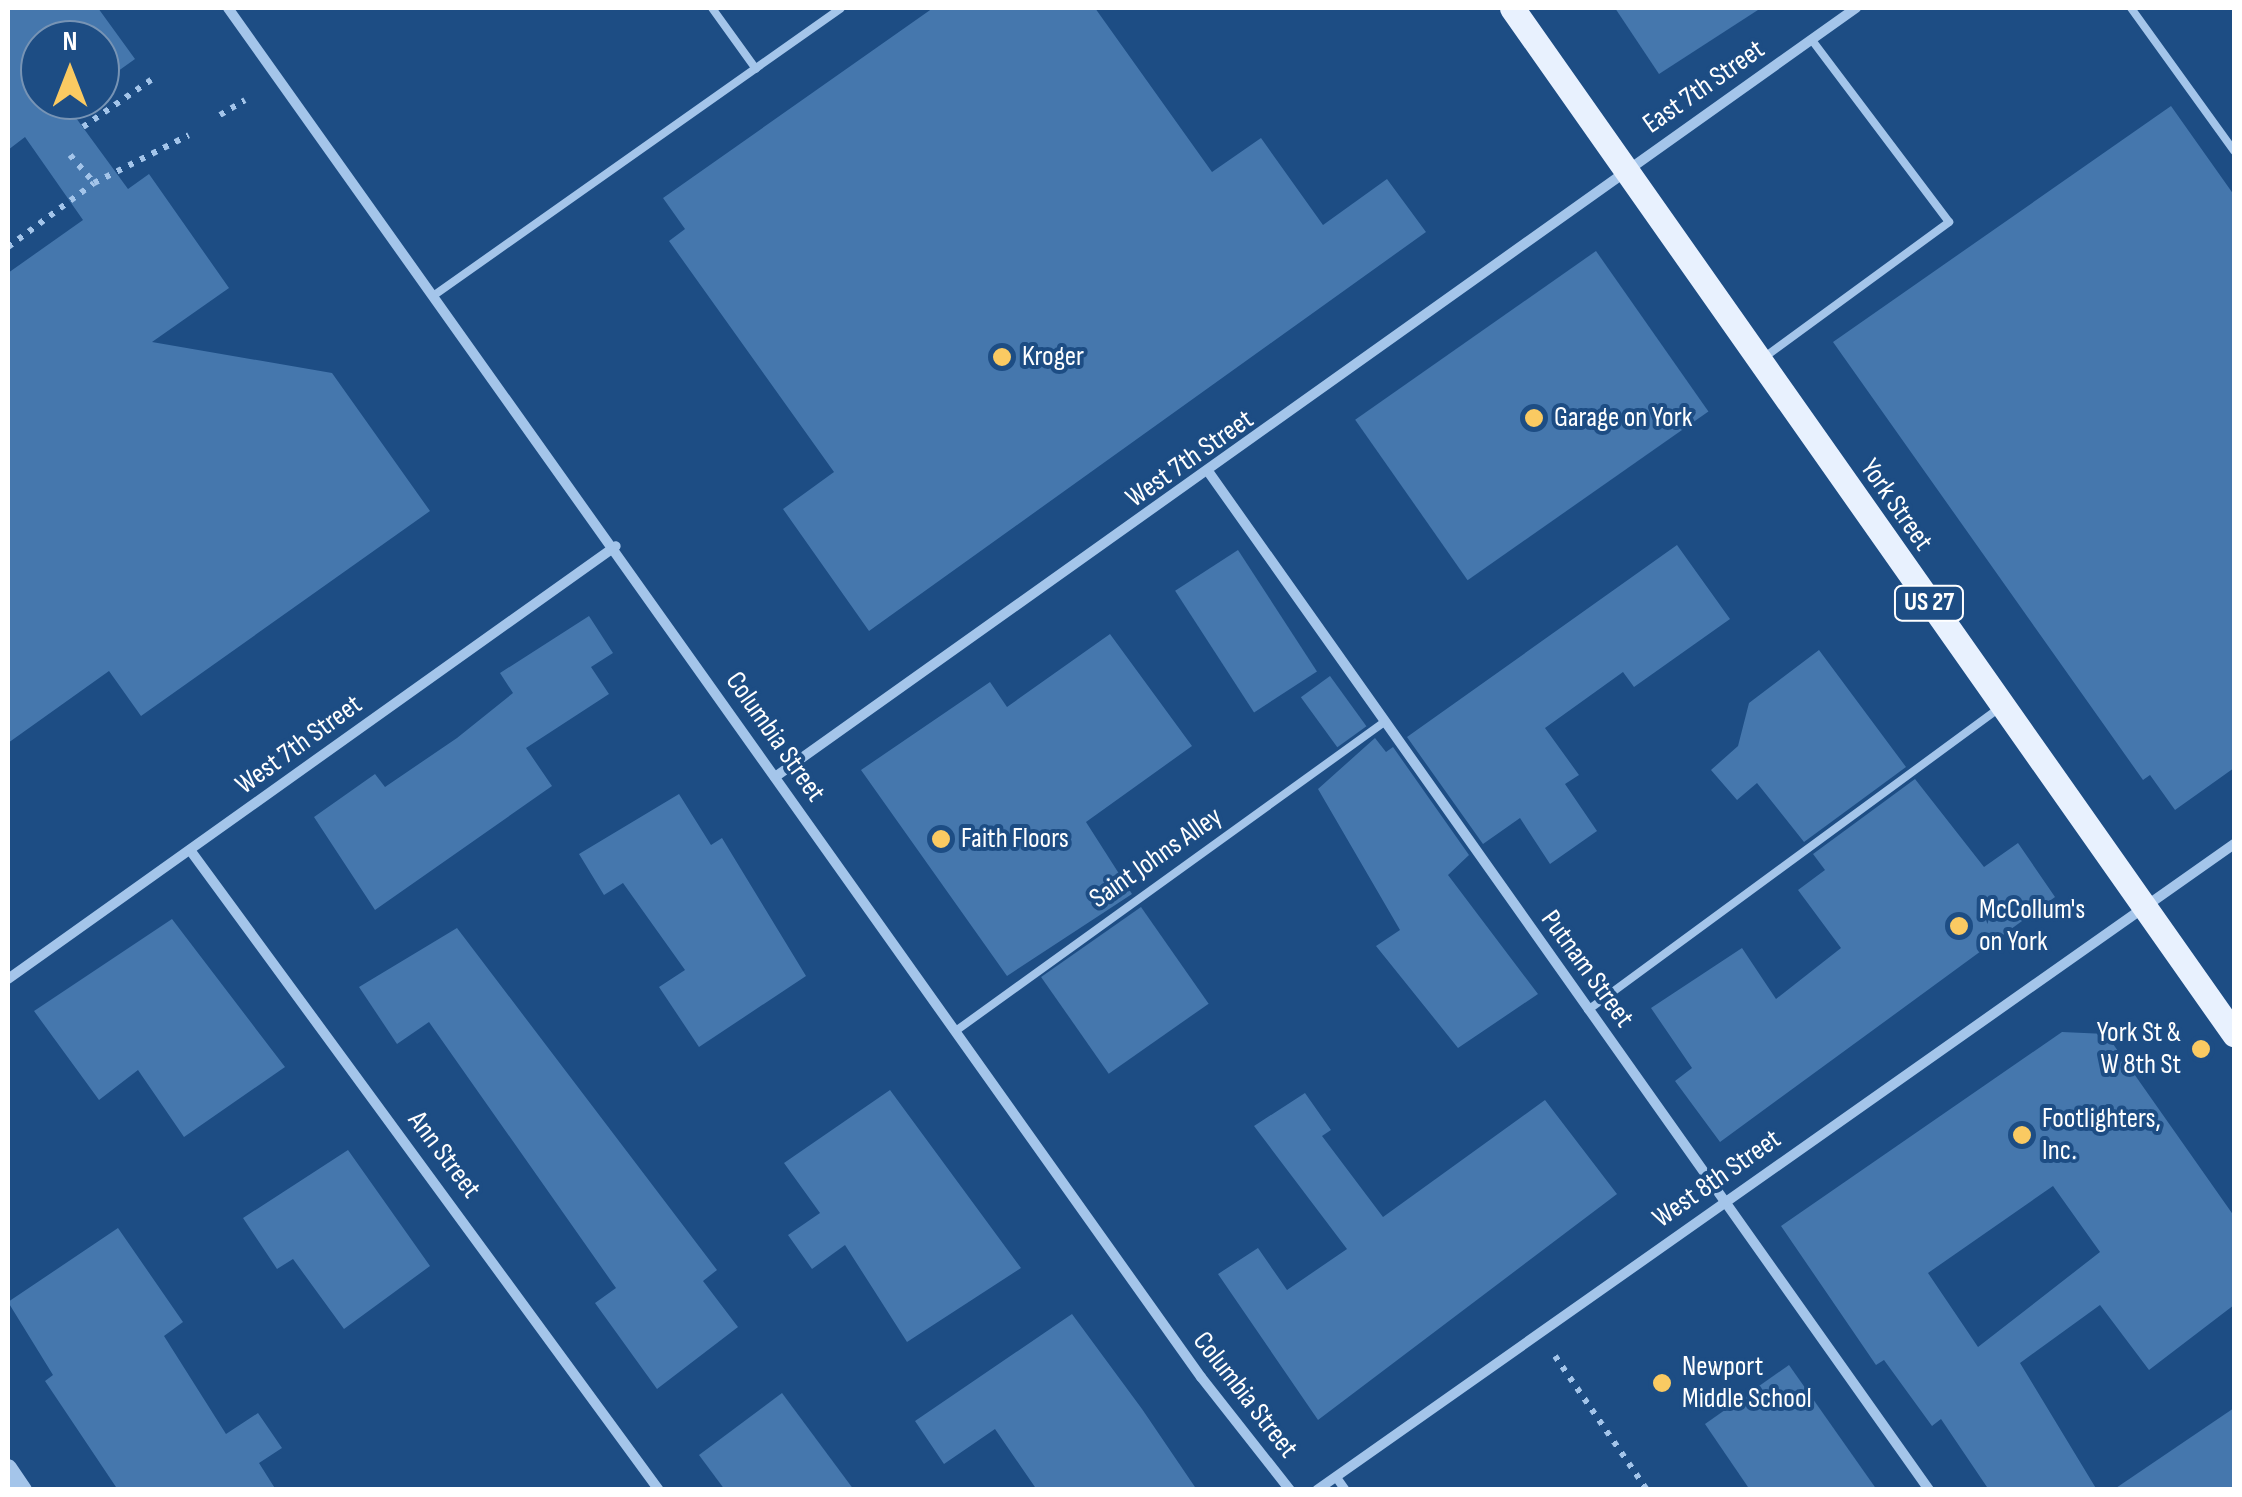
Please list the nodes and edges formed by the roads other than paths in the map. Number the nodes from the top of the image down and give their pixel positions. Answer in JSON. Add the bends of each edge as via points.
{"nodes":[{"id":1,"x":230,"y":8,"type":"edge"},
{"id":2,"x":712,"y":8,"type":"edge"},
{"id":3,"x":841,"y":8,"type":"edge"},
{"id":4,"x":1512,"y":8,"type":"edge"},
{"id":5,"x":1856,"y":8,"type":"edge"},
{"id":6,"x":2130,"y":8,"type":"edge"},
{"id":7,"x":1812,"y":39,"type":"junction"},
{"id":8,"x":756,"y":69,"type":"junction"},
{"id":9,"x":2234,"y":152,"type":"edge"},
{"id":10,"x":1626,"y":170,"type":"junction"},
{"id":11,"x":433,"y":296,"type":"junction"},
{"id":12,"x":1759,"y":361,"type":"junction"},
{"id":13,"x":1210,"y":474,"type":"junction"},
{"id":14,"x":616,"y":546,"type":"junction"},
{"id":15,"x":2002,"y":706,"type":"junction"},
{"id":16,"x":1383,"y":724,"type":"junction"},
{"id":17,"x":775,"y":777,"type":"junction"},
{"id":18,"x":2234,"y":844,"type":"edge"},
{"id":19,"x":190,"y":850,"type":"junction"},
{"id":20,"x":2146,"y":908,"type":"junction"},
{"id":21,"x":8,"y":979,"type":"edge"},
{"id":22,"x":1588,"y":1010,"type":"junction"},
{"id":23,"x":957,"y":1030,"type":"junction"},
{"id":24,"x":2234,"y":1034,"type":"edge"},
{"id":25,"x":1725,"y":1200,"type":"junction"},
{"id":26,"x":8,"y":1468,"type":"edge"},
{"id":27,"x":1336,"y":1477,"type":"junction"},
{"id":28,"x":24,"y":1490,"type":"edge"},
{"id":29,"x":659,"y":1490,"type":"edge"},
{"id":30,"x":1290,"y":1490,"type":"edge"},
{"id":31,"x":1317,"y":1490,"type":"edge"},
{"id":32,"x":1344,"y":1490,"type":"edge"},
{"id":33,"x":1928,"y":1490,"type":"edge"}],
"edges":[{"from":1,"to":11,"type":"street","name":"Columbia Street"},
{"from":2,"to":8,"type":"lane"},
{"from":3,"to":8,"type":"lane"},
{"from":4,"to":10,"type":"main road","name":"York Street","number":"US 27"},
{"from":5,"to":7,"type":"street","name":"East 7th Street"},
{"from":6,"to":9,"type":"lane"},
{"from":7,"to":10,"type":"street","name":"East 7th Street"},
{"from":7,"to":12,"type":"lane","via":[[1949,222]]},
{"from":8,"to":11,"type":"lane"},
{"from":10,"to":12,"type":"main road","name":"York Street","number":"US 27"},
{"from":10,"to":13,"type":"street","name":"West 7th Street"},
{"from":11,"to":14,"type":"street","name":"Columbia Street"},
{"from":12,"to":15,"type":"main road","name":"York Street","number":"US 27"},
{"from":13,"to":16,"type":"street","name":"Putnam Street"},
{"from":13,"to":17,"type":"street","name":"West 7th Street"},
{"from":14,"to":17,"type":"street","name":"Columbia Street"},
{"from":14,"to":19,"type":"street","name":"West 7th Street"},
{"from":15,"to":20,"type":"main road","name":"York Street","number":"US 27"},
{"from":15,"to":22,"type":"lane"},
{"from":16,"to":22,"type":"street","name":"Putnam Street"},
{"from":16,"to":23,"type":"lane","name":"Saint Johns Alley"},
{"from":17,"to":23,"type":"street","name":"Columbia Street"},
{"from":18,"to":20,"type":"street","name":"West 8th Street"},
{"from":19,"to":21,"type":"street","name":"West 7th Street"},
{"from":19,"to":29,"type":"street","name":"Ann Street"},
{"from":20,"to":24,"type":"main road","name":"York Street","number":"US 27"},
{"from":20,"to":25,"type":"street","name":"West 8th Street"},
{"from":22,"to":25,"type":"street","name":"Putnam Street"},
{"from":23,"to":30,"type":"street","name":"Columbia Street"},
{"from":25,"to":27,"type":"street","name":"West 8th Street"},
{"from":25,"to":33,"type":"street","name":"Putnam Street"},
{"from":26,"to":28,"type":"street"},
{"from":27,"to":31,"type":"street","name":"West 8th Street"},
{"from":27,"to":32,"type":"street"}]}
